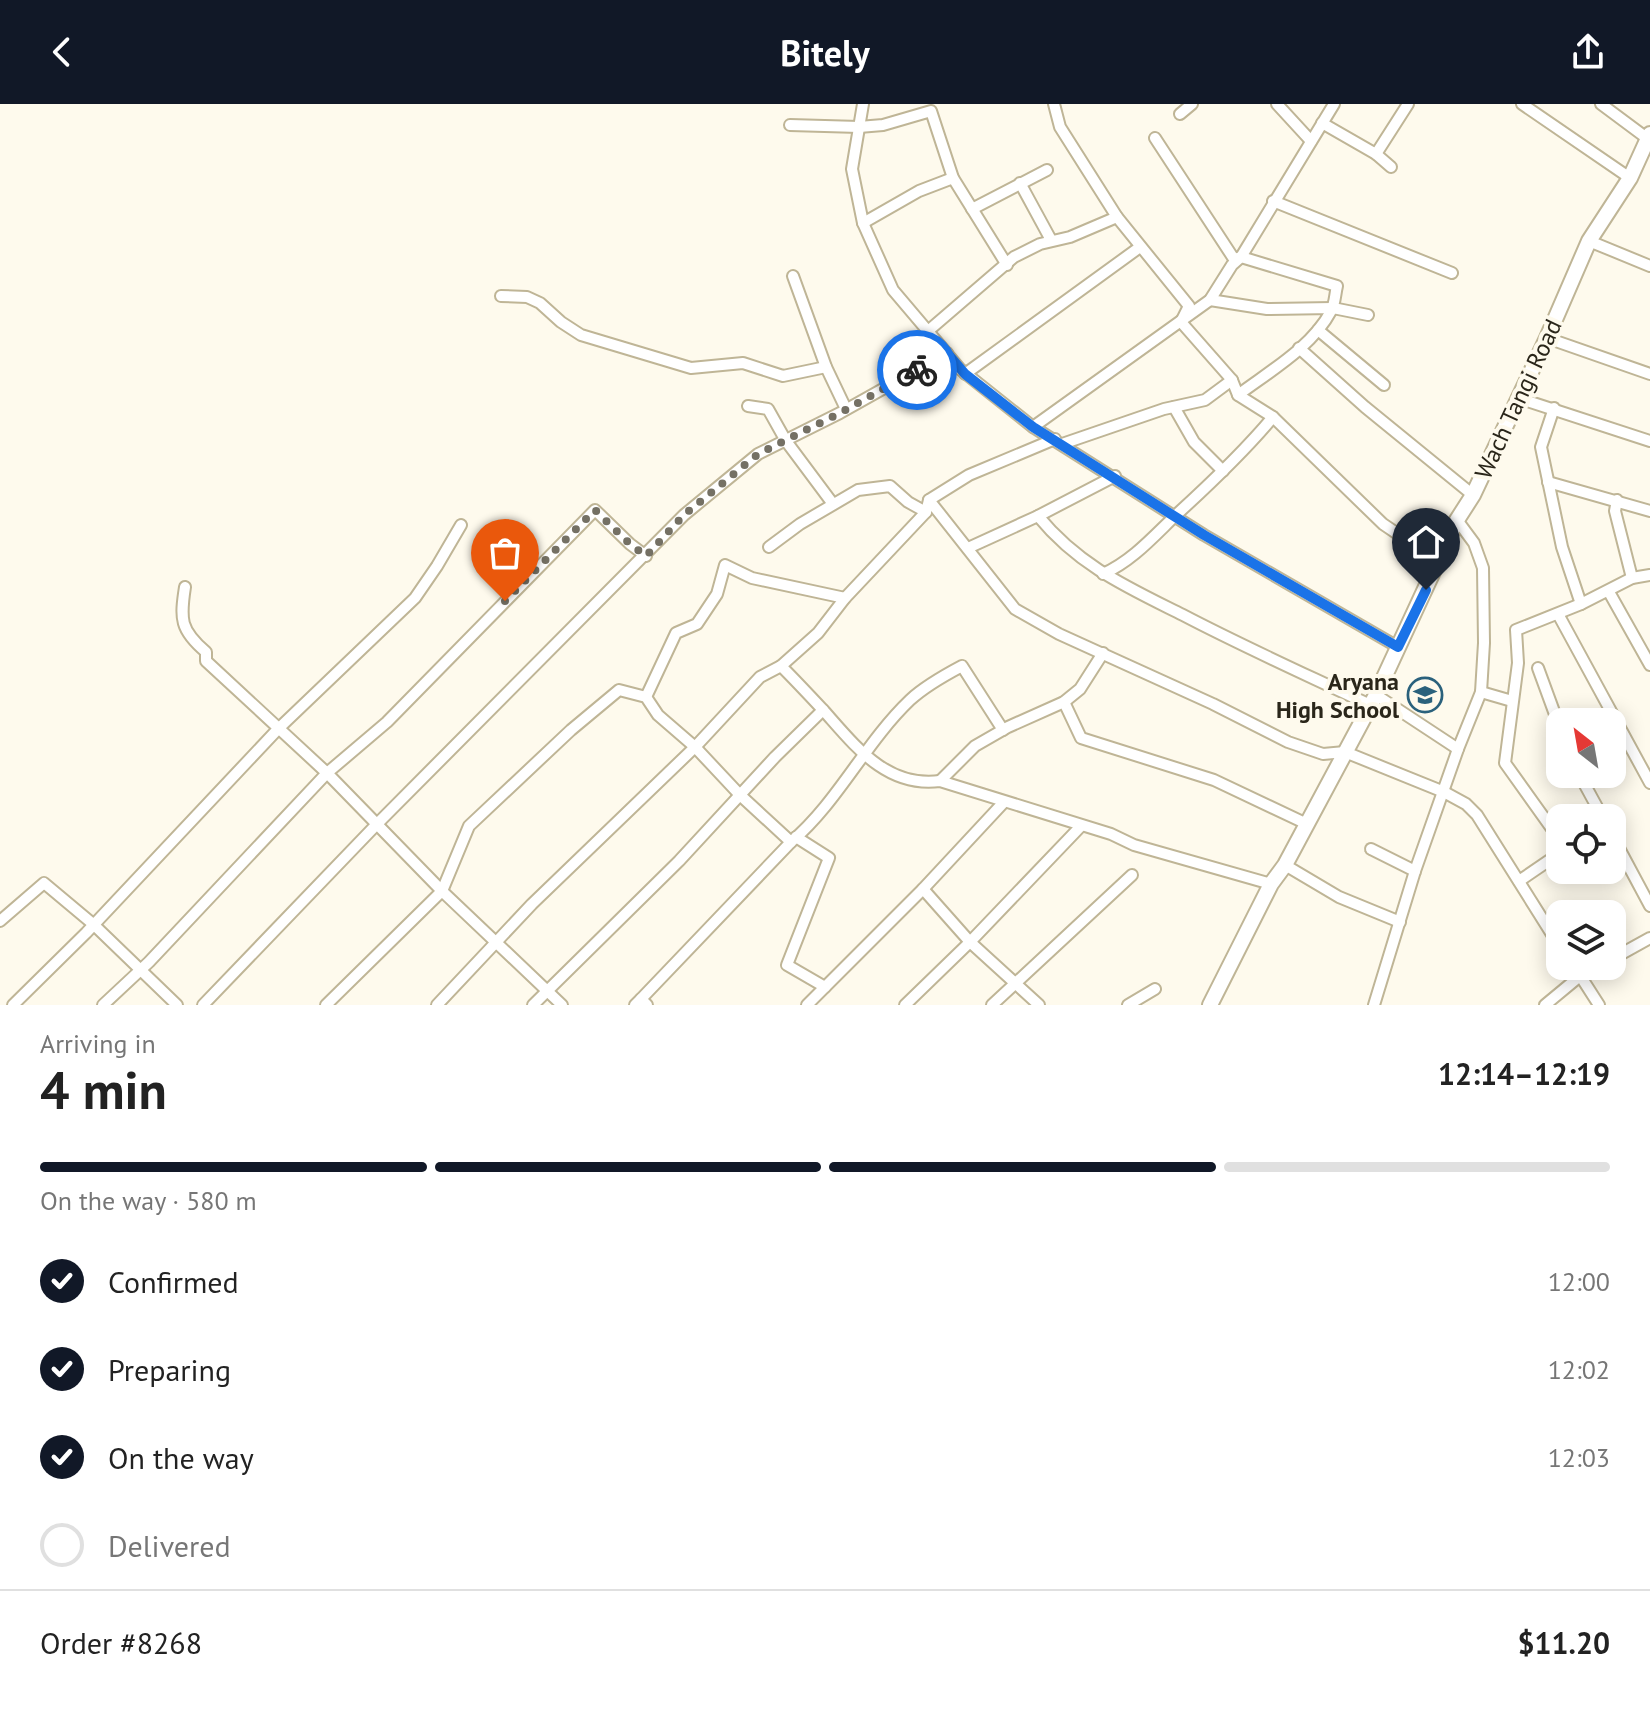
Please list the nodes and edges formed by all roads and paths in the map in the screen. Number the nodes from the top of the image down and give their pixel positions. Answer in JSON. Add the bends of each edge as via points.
{"nodes":[{"id":1,"x":863,"y":104,"type":"edge"},
{"id":2,"x":1054,"y":104,"type":"edge"},
{"id":3,"x":1192,"y":104,"type":"edge"},
{"id":4,"x":1277,"y":104,"type":"edge"},
{"id":5,"x":1334,"y":104,"type":"edge"},
{"id":6,"x":1408,"y":104,"type":"edge"},
{"id":7,"x":1522,"y":104,"type":"edge"},
{"id":8,"x":1601,"y":104,"type":"edge"},
{"id":9,"x":1180,"y":114,"type":"dead end"},
{"id":10,"x":1322,"y":123,"type":"junction"},
{"id":11,"x":790,"y":125,"type":"dead end"},
{"id":12,"x":859,"y":127,"type":"junction"},
{"id":13,"x":1649,"y":136,"type":"edge"},
{"id":14,"x":1155,"y":138,"type":"dead end"},
{"id":15,"x":1311,"y":141,"type":"junction"},
{"id":16,"x":1376,"y":154,"type":"junction"},
{"id":17,"x":1391,"y":167,"type":"dead end"},
{"id":18,"x":1047,"y":170,"type":"dead end"},
{"id":19,"x":953,"y":178,"type":"junction"},
{"id":20,"x":1630,"y":178,"type":"junction"},
{"id":21,"x":1020,"y":183,"type":"junction"},
{"id":22,"x":1273,"y":201,"type":"junction"},
{"id":23,"x":972,"y":209,"type":"junction"},
{"id":24,"x":1117,"y":217,"type":"junction"},
{"id":25,"x":863,"y":223,"type":"junction"},
{"id":26,"x":1051,"y":240,"type":"junction"},
{"id":27,"x":1589,"y":241,"type":"junction"},
{"id":28,"x":1140,"y":247,"type":"junction"},
{"id":29,"x":1241,"y":257,"type":"junction"},
{"id":30,"x":1007,"y":265,"type":"junction"},
{"id":31,"x":1650,"y":266,"type":"edge"},
{"id":32,"x":1452,"y":273,"type":"dead end"},
{"id":33,"x":793,"y":276,"type":"dead end"},
{"id":34,"x":501,"y":296,"type":"dead end"},
{"id":35,"x":1210,"y":300,"type":"junction"},
{"id":36,"x":1333,"y":308,"type":"junction"},
{"id":37,"x":1368,"y":315,"type":"dead end"},
{"id":38,"x":1181,"y":322,"type":"junction"},
{"id":39,"x":1318,"y":330,"type":"junction"},
{"id":40,"x":928,"y":331,"type":"junction"},
{"id":41,"x":1547,"y":338,"type":"junction"},
{"id":42,"x":1299,"y":348,"type":"junction"},
{"id":43,"x":947,"y":353,"type":"junction"},
{"id":44,"x":826,"y":367,"type":"junction"},
{"id":45,"x":965,"y":374,"type":"junction"},
{"id":46,"x":1650,"y":374,"type":"edge"},
{"id":47,"x":1232,"y":380,"type":"junction"},
{"id":48,"x":1384,"y":385,"type":"dead end"},
{"id":49,"x":1238,"y":395,"type":"junction"},
{"id":50,"x":1518,"y":398,"type":"junction"},
{"id":51,"x":748,"y":406,"type":"dead end"},
{"id":52,"x":1174,"y":407,"type":"junction"},
{"id":53,"x":1554,"y":408,"type":"junction"},
{"id":54,"x":846,"y":409,"type":"junction"},
{"id":55,"x":1273,"y":417,"type":"junction"},
{"id":56,"x":1033,"y":427,"type":"junction"},
{"id":57,"x":786,"y":441,"type":"junction"},
{"id":58,"x":1650,"y":441,"type":"edge"},
{"id":59,"x":1058,"y":442,"type":"junction"},
{"id":60,"x":1223,"y":471,"type":"junction"},
{"id":61,"x":1115,"y":476,"type":"junction"},
{"id":62,"x":1548,"y":482,"type":"junction"},
{"id":63,"x":1473,"y":495,"type":"junction"},
{"id":64,"x":929,"y":500,"type":"junction"},
{"id":65,"x":1617,"y":500,"type":"junction"},
{"id":66,"x":833,"y":504,"type":"junction"},
{"id":67,"x":1650,"y":511,"type":"edge"},
{"id":68,"x":926,"y":512,"type":"junction"},
{"id":69,"x":1038,"y":516,"type":"junction"},
{"id":70,"x":1175,"y":516,"type":"junction"},
{"id":71,"x":1457,"y":520,"type":"junction"},
{"id":72,"x":461,"y":525,"type":"dead end"},
{"id":73,"x":769,"y":547,"type":"dead end"},
{"id":74,"x":968,"y":548,"type":"junction"},
{"id":75,"x":646,"y":556,"type":"junction"},
{"id":76,"x":1439,"y":562,"type":"junction"},
{"id":77,"x":1103,"y":574,"type":"junction"},
{"id":78,"x":1650,"y":575,"type":"edge"},
{"id":79,"x":1632,"y":578,"type":"junction"},
{"id":80,"x":185,"y":587,"type":"dead end"},
{"id":81,"x":1609,"y":592,"type":"junction"},
{"id":82,"x":845,"y":598,"type":"junction"},
{"id":83,"x":1581,"y":604,"type":"junction"},
{"id":84,"x":1558,"y":614,"type":"junction"},
{"id":85,"x":1398,"y":647,"type":"junction"},
{"id":86,"x":1103,"y":653,"type":"junction"},
{"id":87,"x":1650,"y":665,"type":"edge"},
{"id":88,"x":781,"y":666,"type":"junction"},
{"id":89,"x":1538,"y":668,"type":"dead end"},
{"id":90,"x":1481,"y":692,"type":"junction"},
{"id":91,"x":646,"y":697,"type":"junction"},
{"id":92,"x":1373,"y":700,"type":"junction"},
{"id":93,"x":1512,"y":701,"type":"junction"},
{"id":94,"x":1064,"y":702,"type":"junction"},
{"id":95,"x":1553,"y":708,"type":"edge"},
{"id":96,"x":823,"y":710,"type":"junction"},
{"id":97,"x":278,"y":729,"type":"junction"},
{"id":98,"x":1003,"y":730,"type":"junction"},
{"id":99,"x":695,"y":747,"type":"junction"},
{"id":100,"x":1458,"y":749,"type":"junction"},
{"id":101,"x":1345,"y":752,"type":"junction"},
{"id":102,"x":863,"y":755,"type":"junction"},
{"id":103,"x":327,"y":773,"type":"junction"},
{"id":104,"x":940,"y":781,"type":"junction"},
{"id":105,"x":1650,"y":783,"type":"edge"},
{"id":106,"x":1444,"y":792,"type":"junction"},
{"id":107,"x":740,"y":795,"type":"junction"},
{"id":108,"x":1004,"y":802,"type":"junction"},
{"id":109,"x":1546,"y":820,"type":"edge"},
{"id":110,"x":377,"y":824,"type":"junction"},
{"id":111,"x":1307,"y":824,"type":"junction"},
{"id":112,"x":1081,"y":826,"type":"junction"},
{"id":113,"x":793,"y":840,"type":"junction"},
{"id":114,"x":1371,"y":849,"type":"dead end"},
{"id":115,"x":1626,"y":861,"type":"edge"},
{"id":116,"x":1546,"y":863,"type":"edge"},
{"id":117,"x":1285,"y":865,"type":"junction"},
{"id":118,"x":1415,"y":871,"type":"junction"},
{"id":119,"x":1132,"y":875,"type":"dead end"},
{"id":120,"x":1519,"y":881,"type":"junction"},
{"id":121,"x":1271,"y":884,"type":"junction"},
{"id":122,"x":923,"y":889,"type":"junction"},
{"id":123,"x":442,"y":891,"type":"junction"},
{"id":124,"x":1650,"y":906,"type":"edge"},
{"id":125,"x":0,"y":921,"type":"edge"},
{"id":126,"x":1400,"y":922,"type":"junction"},
{"id":127,"x":93,"y":924,"type":"junction"},
{"id":128,"x":1546,"y":924,"type":"edge"},
{"id":129,"x":1650,"y":938,"type":"edge"},
{"id":130,"x":497,"y":942,"type":"junction"},
{"id":131,"x":970,"y":942,"type":"junction"},
{"id":132,"x":1626,"y":951,"type":"edge"},
{"id":133,"x":141,"y":970,"type":"junction"},
{"id":134,"x":1569,"y":980,"type":"edge"},
{"id":135,"x":1583,"y":980,"type":"edge"},
{"id":136,"x":1015,"y":982,"type":"junction"},
{"id":137,"x":825,"y":987,"type":"junction"},
{"id":138,"x":1155,"y":989,"type":"dead end"},
{"id":139,"x":547,"y":990,"type":"junction"},
{"id":140,"x":641,"y":1003,"type":"edge"},
{"id":141,"x":13,"y":1005,"type":"edge"},
{"id":142,"x":103,"y":1005,"type":"edge"},
{"id":143,"x":177,"y":1005,"type":"edge"},
{"id":144,"x":203,"y":1005,"type":"edge"},
{"id":145,"x":326,"y":1005,"type":"edge"},
{"id":146,"x":437,"y":1005,"type":"edge"},
{"id":147,"x":533,"y":1005,"type":"edge"},
{"id":148,"x":562,"y":1005,"type":"edge"},
{"id":149,"x":807,"y":1005,"type":"edge"},
{"id":150,"x":905,"y":1005,"type":"edge"},
{"id":151,"x":992,"y":1005,"type":"edge"},
{"id":152,"x":1039,"y":1005,"type":"edge"},
{"id":153,"x":1128,"y":1005,"type":"edge"},
{"id":154,"x":1210,"y":1005,"type":"edge"},
{"id":155,"x":1374,"y":1005,"type":"edge"},
{"id":156,"x":1545,"y":1005,"type":"edge"},
{"id":157,"x":1599,"y":1005,"type":"edge"}],
"edges":[{"from":1,"to":12,"type":"street"},
{"from":2,"to":24,"type":"street","via":[[1060,127]]},
{"from":3,"to":9,"type":"street"},
{"from":4,"to":15,"type":"street"},
{"from":5,"to":10,"type":"street"},
{"from":6,"to":16,"type":"street"},
{"from":7,"to":20,"type":"street"},
{"from":8,"to":13,"type":"street"},
{"from":10,"to":15,"type":"street"},
{"from":10,"to":16,"type":"street"},
{"from":11,"to":12,"type":"street"},
{"from":12,"to":19,"type":"street","via":[[931,111]]},
{"from":12,"to":25,"type":"street","via":[[852,169]]},
{"from":13,"to":20,"type":"main road","name":"Wach Tangi Road"},
{"from":14,"to":29,"type":"street","via":[[1230,254]]},
{"from":15,"to":22,"type":"street"},
{"from":16,"to":17,"type":"street"},
{"from":18,"to":21,"type":"street"},
{"from":19,"to":23,"type":"street"},
{"from":19,"to":25,"type":"street"},
{"from":20,"to":27,"type":"main road","name":"Wach Tangi Road"},
{"from":21,"to":23,"type":"street"},
{"from":21,"to":26,"type":"street"},
{"from":22,"to":29,"type":"street"},
{"from":22,"to":32,"type":"street"},
{"from":23,"to":30,"type":"street"},
{"from":24,"to":26,"type":"street"},
{"from":24,"to":28,"type":"street"},
{"from":25,"to":40,"type":"street","via":[[893,290]]},
{"from":26,"to":30,"type":"street"},
{"from":27,"to":31,"type":"street"},
{"from":27,"to":41,"type":"main road","name":"Wach Tangi Road"},
{"from":28,"to":38,"type":"street","via":[[1189,306]]},
{"from":28,"to":45,"type":"street"},
{"from":29,"to":35,"type":"street"},
{"from":29,"to":36,"type":"street","via":[[1337,286]]},
{"from":30,"to":40,"type":"street"},
{"from":33,"to":44,"type":"street"},
{"from":34,"to":44,"type":"street","via":[[527,297],[581,335],[691,368],[743,363],[783,376]]},
{"from":35,"to":36,"type":"street","via":[[1267,309]]},
{"from":35,"to":38,"type":"street"},
{"from":36,"to":37,"type":"street"},
{"from":36,"to":39,"type":"street"},
{"from":38,"to":47,"type":"street"},
{"from":38,"to":56,"type":"street"},
{"from":39,"to":42,"type":"street"},
{"from":39,"to":48,"type":"street"},
{"from":40,"to":43,"type":"street"},
{"from":41,"to":46,"type":"street"},
{"from":41,"to":50,"type":"main road","name":"Wach Tangi Road"},
{"from":42,"to":49,"type":"street"},
{"from":42,"to":63,"type":"street"},
{"from":43,"to":45,"type":"street"},
{"from":43,"to":54,"type":"street"},
{"from":44,"to":54,"type":"street"},
{"from":45,"to":56,"type":"street"},
{"from":47,"to":49,"type":"street"},
{"from":47,"to":52,"type":"street","via":[[1205,400]]},
{"from":49,"to":55,"type":"street"},
{"from":50,"to":53,"type":"street"},
{"from":50,"to":63,"type":"main road","name":"Wach Tangi Road"},
{"from":51,"to":57,"type":"street","via":[[768,409]]},
{"from":52,"to":59,"type":"street"},
{"from":52,"to":60,"type":"street","via":[[1194,442]]},
{"from":53,"to":58,"type":"street"},
{"from":53,"to":62,"type":"street","via":[[1541,447]]},
{"from":54,"to":57,"type":"street"},
{"from":55,"to":60,"type":"street"},
{"from":55,"to":76,"type":"street","via":[[1383,524]]},
{"from":56,"to":59,"type":"street"},
{"from":57,"to":66,"type":"street"},
{"from":57,"to":75,"type":"street","via":[[758,454],[719,485]]},
{"from":59,"to":61,"type":"street"},
{"from":59,"to":64,"type":"street","via":[[969,475]]},
{"from":60,"to":70,"type":"street"},
{"from":61,"to":69,"type":"street"},
{"from":61,"to":70,"type":"street"},
{"from":62,"to":65,"type":"street"},
{"from":62,"to":83,"type":"street"},
{"from":63,"to":71,"type":"main road","name":"Wach Tangi Road"},
{"from":64,"to":68,"type":"street"},
{"from":64,"to":74,"type":"street"},
{"from":65,"to":67,"type":"street"},
{"from":65,"to":79,"type":"street","via":[[1615,511]]},
{"from":66,"to":68,"type":"street","via":[[858,490],[890,486]]},
{"from":66,"to":73,"type":"street"},
{"from":68,"to":82,"type":"street"},
{"from":69,"to":74,"type":"street"},
{"from":69,"to":77,"type":"street","via":[[1059,542]]},
{"from":70,"to":77,"type":"street","via":[[1120,566]]},
{"from":70,"to":85,"type":"street"},
{"from":71,"to":76,"type":"main road","name":"Wach Tangi Road"},
{"from":71,"to":90,"type":"street","via":[[1483,568]]},
{"from":72,"to":97,"type":"street","via":[[415,598]]},
{"from":74,"to":86,"type":"street","via":[[1015,609]]},
{"from":75,"to":103,"type":"street","via":[[595,510],[387,722]]},
{"from":75,"to":110,"type":"street"},
{"from":76,"to":85,"type":"main road","name":"Wach Tangi Road"},
{"from":77,"to":92,"type":"street","via":[[1231,640]]},
{"from":78,"to":79,"type":"street"},
{"from":79,"to":81,"type":"street"},
{"from":80,"to":97,"type":"street","via":[[180,618],[191,639],[206,652],[206,661]]},
{"from":81,"to":83,"type":"street"},
{"from":81,"to":87,"type":"street"},
{"from":82,"to":88,"type":"street","via":[[818,633]]},
{"from":82,"to":91,"type":"street","via":[[752,578],[725,565],[717,594],[697,624],[676,633]]},
{"from":83,"to":84,"type":"street"},
{"from":84,"to":93,"type":"street","via":[[1516,630]]},
{"from":84,"to":105,"type":"street"},
{"from":85,"to":92,"type":"main road","name":"Wach Tangi Road"},
{"from":86,"to":94,"type":"street","via":[[1080,689]]},
{"from":86,"to":101,"type":"street","via":[[1288,742],[1323,754]]},
{"from":88,"to":96,"type":"street"},
{"from":88,"to":99,"type":"street","via":[[760,677]]},
{"from":89,"to":95,"type":"street"},
{"from":90,"to":93,"type":"street"},
{"from":90,"to":100,"type":"street"},
{"from":91,"to":99,"type":"street","via":[[658,715]]},
{"from":91,"to":123,"type":"street","via":[[619,690],[480,815],[469,826]]},
{"from":92,"to":100,"type":"street"},
{"from":92,"to":101,"type":"main road","name":"Wach Tangi Road"},
{"from":93,"to":109,"type":"street","via":[[1505,763]]},
{"from":94,"to":98,"type":"street"},
{"from":94,"to":111,"type":"street","via":[[1081,738],[1214,780]]},
{"from":96,"to":102,"type":"street"},
{"from":96,"to":107,"type":"street"},
{"from":97,"to":103,"type":"street"},
{"from":97,"to":127,"type":"street"},
{"from":98,"to":102,"type":"street","via":[[962,666],[911,698]]},
{"from":98,"to":104,"type":"street","via":[[975,746]]},
{"from":99,"to":107,"type":"street"},
{"from":99,"to":130,"type":"street"},
{"from":100,"to":106,"type":"street"},
{"from":101,"to":106,"type":"street"},
{"from":101,"to":111,"type":"main road","name":"Wach Tangi Road"},
{"from":102,"to":104,"type":"street","via":[[896,777]]},
{"from":102,"to":113,"type":"street"},
{"from":103,"to":110,"type":"street"},
{"from":103,"to":133,"type":"street"},
{"from":104,"to":108,"type":"street"},
{"from":106,"to":118,"type":"street"},
{"from":106,"to":120,"type":"street","via":[[1477,815]]},
{"from":107,"to":113,"type":"street"},
{"from":107,"to":139,"type":"street"},
{"from":108,"to":112,"type":"street"},
{"from":108,"to":122,"type":"street"},
{"from":110,"to":123,"type":"street"},
{"from":110,"to":144,"type":"street"},
{"from":111,"to":117,"type":"main road","name":"Wach Tangi Road"},
{"from":112,"to":121,"type":"street"},
{"from":112,"to":131,"type":"street"},
{"from":113,"to":137,"type":"street","via":[[829,858],[787,965]]},
{"from":113,"to":140,"type":"street"},
{"from":114,"to":118,"type":"street"},
{"from":115,"to":124,"type":"street"},
{"from":116,"to":120,"type":"street"},
{"from":117,"to":121,"type":"main road","name":"Wach Tangi Road"},
{"from":117,"to":126,"type":"street","via":[[1339,897]]},
{"from":118,"to":126,"type":"street"},
{"from":119,"to":136,"type":"street"},
{"from":120,"to":128,"type":"street"},
{"from":121,"to":154,"type":"main road","name":"Wach Tangi Road"},
{"from":122,"to":131,"type":"street"},
{"from":122,"to":137,"type":"street"},
{"from":123,"to":130,"type":"street"},
{"from":123,"to":145,"type":"street"},
{"from":125,"to":127,"type":"street","via":[[44,883]]},
{"from":126,"to":155,"type":"street"},
{"from":127,"to":133,"type":"street"},
{"from":127,"to":141,"type":"street"},
{"from":129,"to":132,"type":"street"},
{"from":130,"to":139,"type":"street"},
{"from":130,"to":146,"type":"street"},
{"from":131,"to":136,"type":"street"},
{"from":131,"to":150,"type":"street"},
{"from":133,"to":142,"type":"street"},
{"from":133,"to":143,"type":"street"},
{"from":134,"to":156,"type":"street"},
{"from":135,"to":157,"type":"street"},
{"from":136,"to":151,"type":"street"},
{"from":136,"to":152,"type":"street"},
{"from":137,"to":149,"type":"street"},
{"from":138,"to":153,"type":"street"},
{"from":139,"to":147,"type":"street"},
{"from":139,"to":148,"type":"street"}]}
